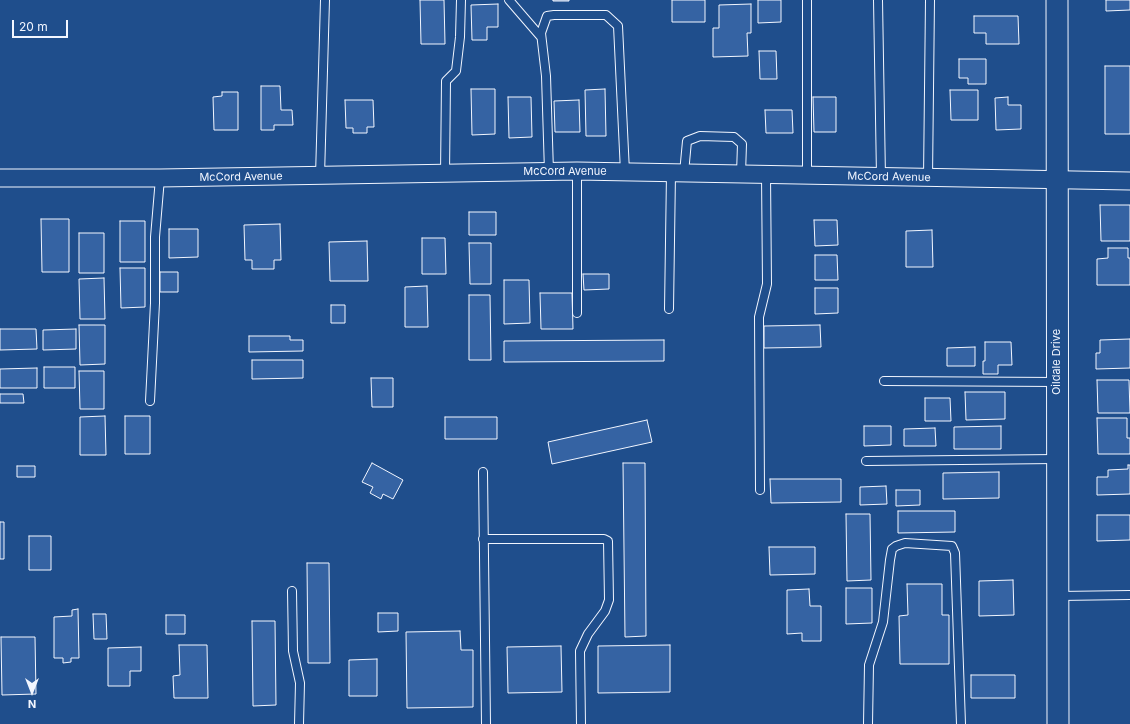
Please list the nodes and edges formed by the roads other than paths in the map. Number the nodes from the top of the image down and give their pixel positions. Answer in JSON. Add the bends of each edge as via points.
{"nodes":[{"id":1,"x":325,"y":0,"type":"edge"},
{"id":2,"x":461,"y":0,"type":"edge"},
{"id":3,"x":509,"y":0,"type":"edge"},
{"id":4,"x":807,"y":0,"type":"edge"},
{"id":5,"x":878,"y":0,"type":"edge"},
{"id":6,"x":930,"y":0,"type":"edge"},
{"id":7,"x":1057,"y":0,"type":"edge"},
{"id":8,"x":541,"y":38,"type":"junction"},
{"id":9,"x":577,"y":171,"type":"junction"},
{"id":10,"x":549,"y":172,"type":"junction"},
{"id":11,"x":625,"y":172,"type":"junction"},
{"id":12,"x":678,"y":173,"type":"junction"},
{"id":13,"x":445,"y":174,"type":"junction"},
{"id":14,"x":741,"y":174,"type":"junction"},
{"id":15,"x":766,"y":174,"type":"junction"},
{"id":16,"x":320,"y":176,"type":"junction"},
{"id":17,"x":807,"y":176,"type":"junction"},
{"id":18,"x":881,"y":177,"type":"junction"},
{"id":19,"x":0,"y":178,"type":"edge"},
{"id":20,"x":160,"y":178,"type":"junction"},
{"id":21,"x":928,"y":178,"type":"junction"},
{"id":22,"x":1056,"y":180,"type":"junction"},
{"id":23,"x":1130,"y":181,"type":"edge"},
{"id":24,"x":669,"y":308,"type":"dead end"},
{"id":25,"x":577,"y":312,"type":"dead end"},
{"id":26,"x":884,"y":381,"type":"dead end"},
{"id":27,"x":1057,"y":382,"type":"junction"},
{"id":28,"x":150,"y":401,"type":"dead end"},
{"id":29,"x":1057,"y":459,"type":"junction"},
{"id":30,"x":866,"y":461,"type":"dead end"},
{"id":31,"x":483,"y":472,"type":"dead end"},
{"id":32,"x":760,"y":490,"type":"dead end"},
{"id":33,"x":483,"y":539,"type":"junction"},
{"id":34,"x":292,"y":591,"type":"dead end"},
{"id":35,"x":1130,"y":595,"type":"edge"},
{"id":36,"x":1058,"y":596,"type":"junction"},
{"id":37,"x":299,"y":724,"type":"edge"},
{"id":38,"x":486,"y":724,"type":"edge"},
{"id":39,"x":581,"y":724,"type":"edge"},
{"id":40,"x":868,"y":724,"type":"edge"},
{"id":41,"x":961,"y":724,"type":"edge"},
{"id":42,"x":1058,"y":724,"type":"edge"}],
"edges":[{"from":1,"to":16,"type":"lane"},
{"from":2,"to":13,"type":"lane","via":[[456,71],[446,81]]},
{"from":3,"to":8,"type":"lane"},
{"from":4,"to":17,"type":"lane"},
{"from":5,"to":18,"type":"lane"},
{"from":6,"to":21,"type":"lane"},
{"from":7,"to":22,"type":"street","name":"Oildale Drive"},
{"from":8,"to":10,"type":"lane","via":[[546,76]]},
{"from":8,"to":11,"type":"lane","via":[[547,16],[606,15],[618,26]]},
{"from":9,"to":10,"type":"street","name":"McCord Avenue"},
{"from":9,"to":11,"type":"street","name":"McCord Avenue"},
{"from":9,"to":25,"type":"lane"},
{"from":10,"to":13,"type":"street","name":"McCord Avenue"},
{"from":11,"to":12,"type":"street","name":"McCord Avenue"},
{"from":12,"to":14,"type":"street","name":"McCord Avenue"},
{"from":12,"to":14,"type":"lane","via":[[687,141],[700,136],[727,136],[734,137],[742,144]]},
{"from":12,"to":24,"type":"lane"},
{"from":13,"to":16,"type":"street","name":"McCord Avenue"},
{"from":14,"to":15,"type":"street","name":"McCord Avenue"},
{"from":15,"to":17,"type":"street","name":"McCord Avenue"},
{"from":15,"to":32,"type":"lane","via":[[767,284],[759,317]]},
{"from":16,"to":20,"type":"street","name":"McCord Avenue"},
{"from":17,"to":18,"type":"street","name":"McCord Avenue"},
{"from":18,"to":21,"type":"street","name":"McCord Avenue"},
{"from":19,"to":20,"type":"street","name":"McCord Avenue"},
{"from":20,"to":28,"type":"lane","via":[[155,237],[155,303]]},
{"from":21,"to":22,"type":"street","name":"McCord Avenue"},
{"from":22,"to":23,"type":"street","name":"McCord Avenue"},
{"from":22,"to":27,"type":"street","name":"Oildale Drive"},
{"from":26,"to":27,"type":"lane"},
{"from":27,"to":29,"type":"street","name":"Oildale Drive"},
{"from":29,"to":30,"type":"lane"},
{"from":29,"to":36,"type":"street","name":"Oildale Drive"},
{"from":31,"to":33,"type":"lane"},
{"from":33,"to":38,"type":"lane"},
{"from":33,"to":39,"type":"lane","via":[[608,541],[609,600],[580,651]]},
{"from":34,"to":37,"type":"lane","via":[[293,651],[300,683]]},
{"from":35,"to":36,"type":"lane"},
{"from":36,"to":42,"type":"street","name":"Oildale Drive"},
{"from":40,"to":41,"type":"lane","via":[[869,665],[883,622],[892,549],[906,543],[952,546],[955,553]]}]}
